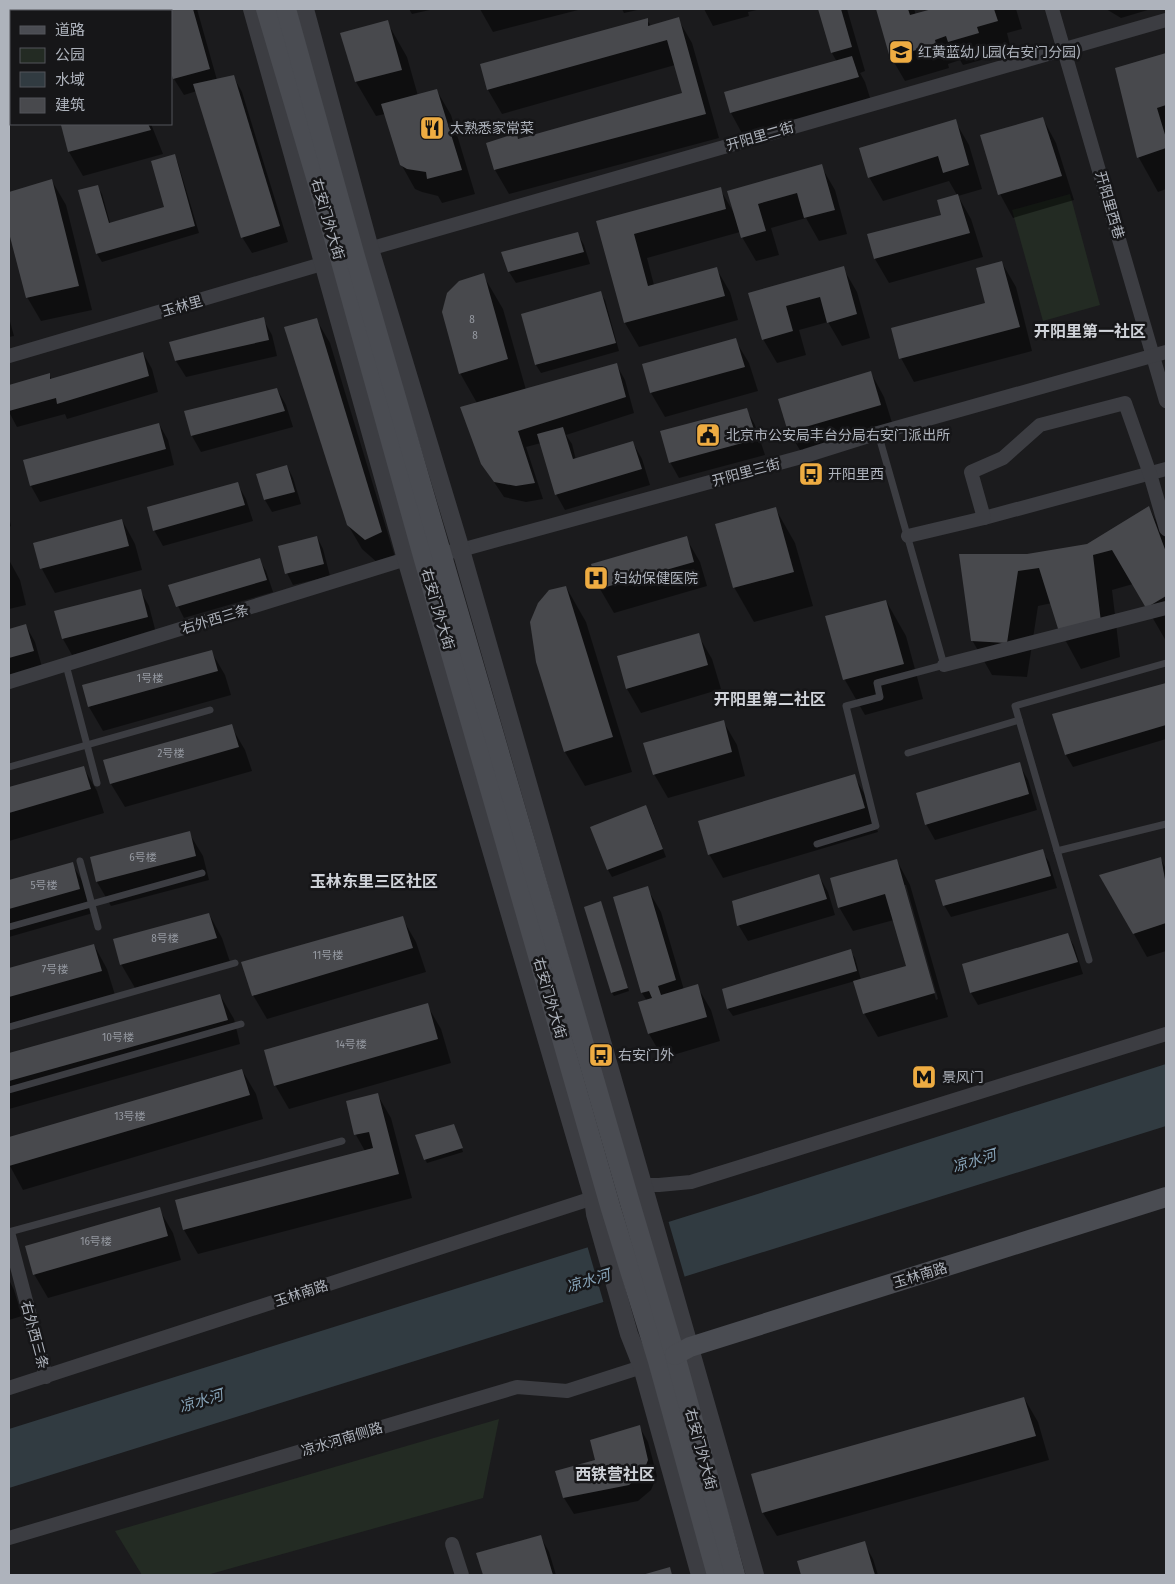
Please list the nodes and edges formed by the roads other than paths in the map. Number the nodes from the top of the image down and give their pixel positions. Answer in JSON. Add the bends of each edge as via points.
{"nodes":[{"id":1,"x":252,"y":9,"type":"edge"},
{"id":2,"x":266,"y":9,"type":"edge"},
{"id":3,"x":286,"y":9,"type":"edge"},
{"id":4,"x":304,"y":9,"type":"edge"},
{"id":5,"x":1052,"y":9,"type":"edge"},
{"id":6,"x":1166,"y":20,"type":"edge"},
{"id":7,"x":1063,"y":49,"type":"junction"},
{"id":8,"x":347,"y":256,"type":"junction"},
{"id":9,"x":1160,"y":354,"type":"edge"},
{"id":10,"x":9,"y":356,"type":"edge"},
{"id":11,"x":1166,"y":402,"type":"edge"},
{"id":12,"x":878,"y":433,"type":"junction"},
{"id":13,"x":1166,"y":469,"type":"edge"},
{"id":14,"x":1150,"y":474,"type":"junction"},
{"id":15,"x":984,"y":518,"type":"junction"},
{"id":16,"x":1166,"y":529,"type":"edge"},
{"id":17,"x":908,"y":536,"type":"junction"},
{"id":18,"x":461,"y":550,"type":"junction"},
{"id":19,"x":423,"y":556,"type":"junction"},
{"id":20,"x":1166,"y":608,"type":"edge"},
{"id":21,"x":1166,"y":663,"type":"edge"},
{"id":22,"x":66,"y":665,"type":"junction"},
{"id":23,"x":944,"y":665,"type":"junction"},
{"id":24,"x":9,"y":682,"type":"edge"},
{"id":25,"x":210,"y":710,"type":"dead end"},
{"id":26,"x":1019,"y":720,"type":"junction"},
{"id":27,"x":87,"y":744,"type":"junction"},
{"id":28,"x":908,"y":753,"type":"dead end"},
{"id":29,"x":9,"y":767,"type":"edge"},
{"id":30,"x":97,"y":783,"type":"dead end"},
{"id":31,"x":1166,"y":824,"type":"edge"},
{"id":32,"x":817,"y":844,"type":"dead end"},
{"id":33,"x":1057,"y":850,"type":"junction"},
{"id":34,"x":80,"y":861,"type":"dead end"},
{"id":35,"x":202,"y":873,"type":"dead end"},
{"id":36,"x":92,"y":904,"type":"junction"},
{"id":37,"x":9,"y":927,"type":"edge"},
{"id":38,"x":98,"y":927,"type":"dead end"},
{"id":39,"x":1088,"y":960,"type":"dead end"},
{"id":40,"x":235,"y":963,"type":"dead end"},
{"id":41,"x":241,"y":1024,"type":"dead end"},
{"id":42,"x":9,"y":1027,"type":"edge"},
{"id":43,"x":1166,"y":1034,"type":"edge"},
{"id":44,"x":9,"y":1090,"type":"edge"},
{"id":45,"x":342,"y":1142,"type":"dead end"},
{"id":46,"x":1166,"y":1198,"type":"edge"},
{"id":47,"x":620,"y":1201,"type":"junction"},
{"id":48,"x":9,"y":1232,"type":"edge"},
{"id":49,"x":9,"y":1236,"type":"edge"},
{"id":50,"x":656,"y":1326,"type":"junction"},
{"id":51,"x":666,"y":1358,"type":"junction"},
{"id":52,"x":46,"y":1377,"type":"junction"},
{"id":53,"x":9,"y":1388,"type":"edge"},
{"id":54,"x":9,"y":1538,"type":"edge"},
{"id":55,"x":452,"y":1544,"type":"dead end"},
{"id":56,"x":462,"y":1575,"type":"edge"},
{"id":57,"x":700,"y":1575,"type":"edge"},
{"id":58,"x":717,"y":1575,"type":"edge"},
{"id":59,"x":734,"y":1575,"type":"edge"},
{"id":60,"x":755,"y":1575,"type":"edge"}],
"edges":[{"from":1,"to":8,"type":"street"},
{"from":2,"to":8,"type":"main road","name":"右安门外大街"},
{"from":3,"to":8,"type":"main road","name":"右安门外大街"},
{"from":4,"to":8,"type":"street"},
{"from":5,"to":7,"type":"street","name":"开阳里西巷"},
{"from":6,"to":7,"type":"street","name":"开阳里二街"},
{"from":7,"to":8,"type":"street","name":"开阳里二街"},
{"from":7,"to":9,"type":"street","name":"开阳里西巷"},
{"from":8,"to":10,"type":"street","name":"玉林里"},
{"from":8,"to":18,"type":"street"},
{"from":8,"to":19,"type":"main road","name":"右安门外大街"},
{"from":9,"to":11,"type":"street","name":"开阳里西巷"},
{"from":9,"to":12,"type":"street","name":"开阳里三街"},
{"from":12,"to":17,"type":"lane"},
{"from":12,"to":18,"type":"street","name":"开阳里三街"},
{"from":13,"to":14,"type":"street"},
{"from":14,"to":15,"type":"street"},
{"from":14,"to":15,"type":"street","via":[[1125,402],[1040,425],[1002,458],[971,472]]},
{"from":14,"to":16,"type":"street"},
{"from":15,"to":17,"type":"street"},
{"from":17,"to":23,"type":"lane"},
{"from":18,"to":19,"type":"street","name":"开阳里三街"},
{"from":18,"to":47,"type":"street"},
{"from":19,"to":22,"type":"street","name":"右外西三条"},
{"from":19,"to":47,"type":"main road","name":"右安门外大街"},
{"from":19,"to":47,"type":"street"},
{"from":20,"to":23,"type":"street"},
{"from":21,"to":26,"type":"lane","via":[[1015,706]]},
{"from":22,"to":24,"type":"street","name":"右外西三条"},
{"from":22,"to":27,"type":"lane"},
{"from":23,"to":32,"type":"lane","via":[[877,683],[880,697],[846,706],[876,826]]},
{"from":25,"to":27,"type":"lane"},
{"from":26,"to":28,"type":"lane"},
{"from":26,"to":33,"type":"lane"},
{"from":27,"to":29,"type":"lane"},
{"from":27,"to":30,"type":"lane"},
{"from":31,"to":33,"type":"lane"},
{"from":33,"to":39,"type":"lane"},
{"from":34,"to":36,"type":"lane"},
{"from":35,"to":36,"type":"lane"},
{"from":36,"to":37,"type":"lane"},
{"from":36,"to":38,"type":"lane"},
{"from":40,"to":42,"type":"lane"},
{"from":41,"to":44,"type":"lane"},
{"from":43,"to":47,"type":"street","name":"玉林南路","via":[[691,1182],[659,1185]]},
{"from":45,"to":48,"type":"lane"},
{"from":46,"to":51,"type":"main road","name":"玉林南路"},
{"from":47,"to":50,"type":"main road","name":"右安门外大街"},
{"from":47,"to":50,"type":"street"},
{"from":47,"to":52,"type":"street","name":"玉林南路"},
{"from":49,"to":52,"type":"street","name":"右外西三条"},
{"from":50,"to":51,"type":"main road","name":"右安门外大街"},
{"from":50,"to":51,"type":"street"},
{"from":51,"to":54,"type":"street","name":"凉水河南侧路","via":[[566,1392],[517,1387]]},
{"from":51,"to":57,"type":"street"},
{"from":51,"to":58,"type":"main road","name":"右安门外大街"},
{"from":51,"to":59,"type":"main road","name":"右安门外大街"},
{"from":51,"to":60,"type":"street"},
{"from":52,"to":53,"type":"street","name":"玉林南路"},
{"from":55,"to":56,"type":"street"}]}
